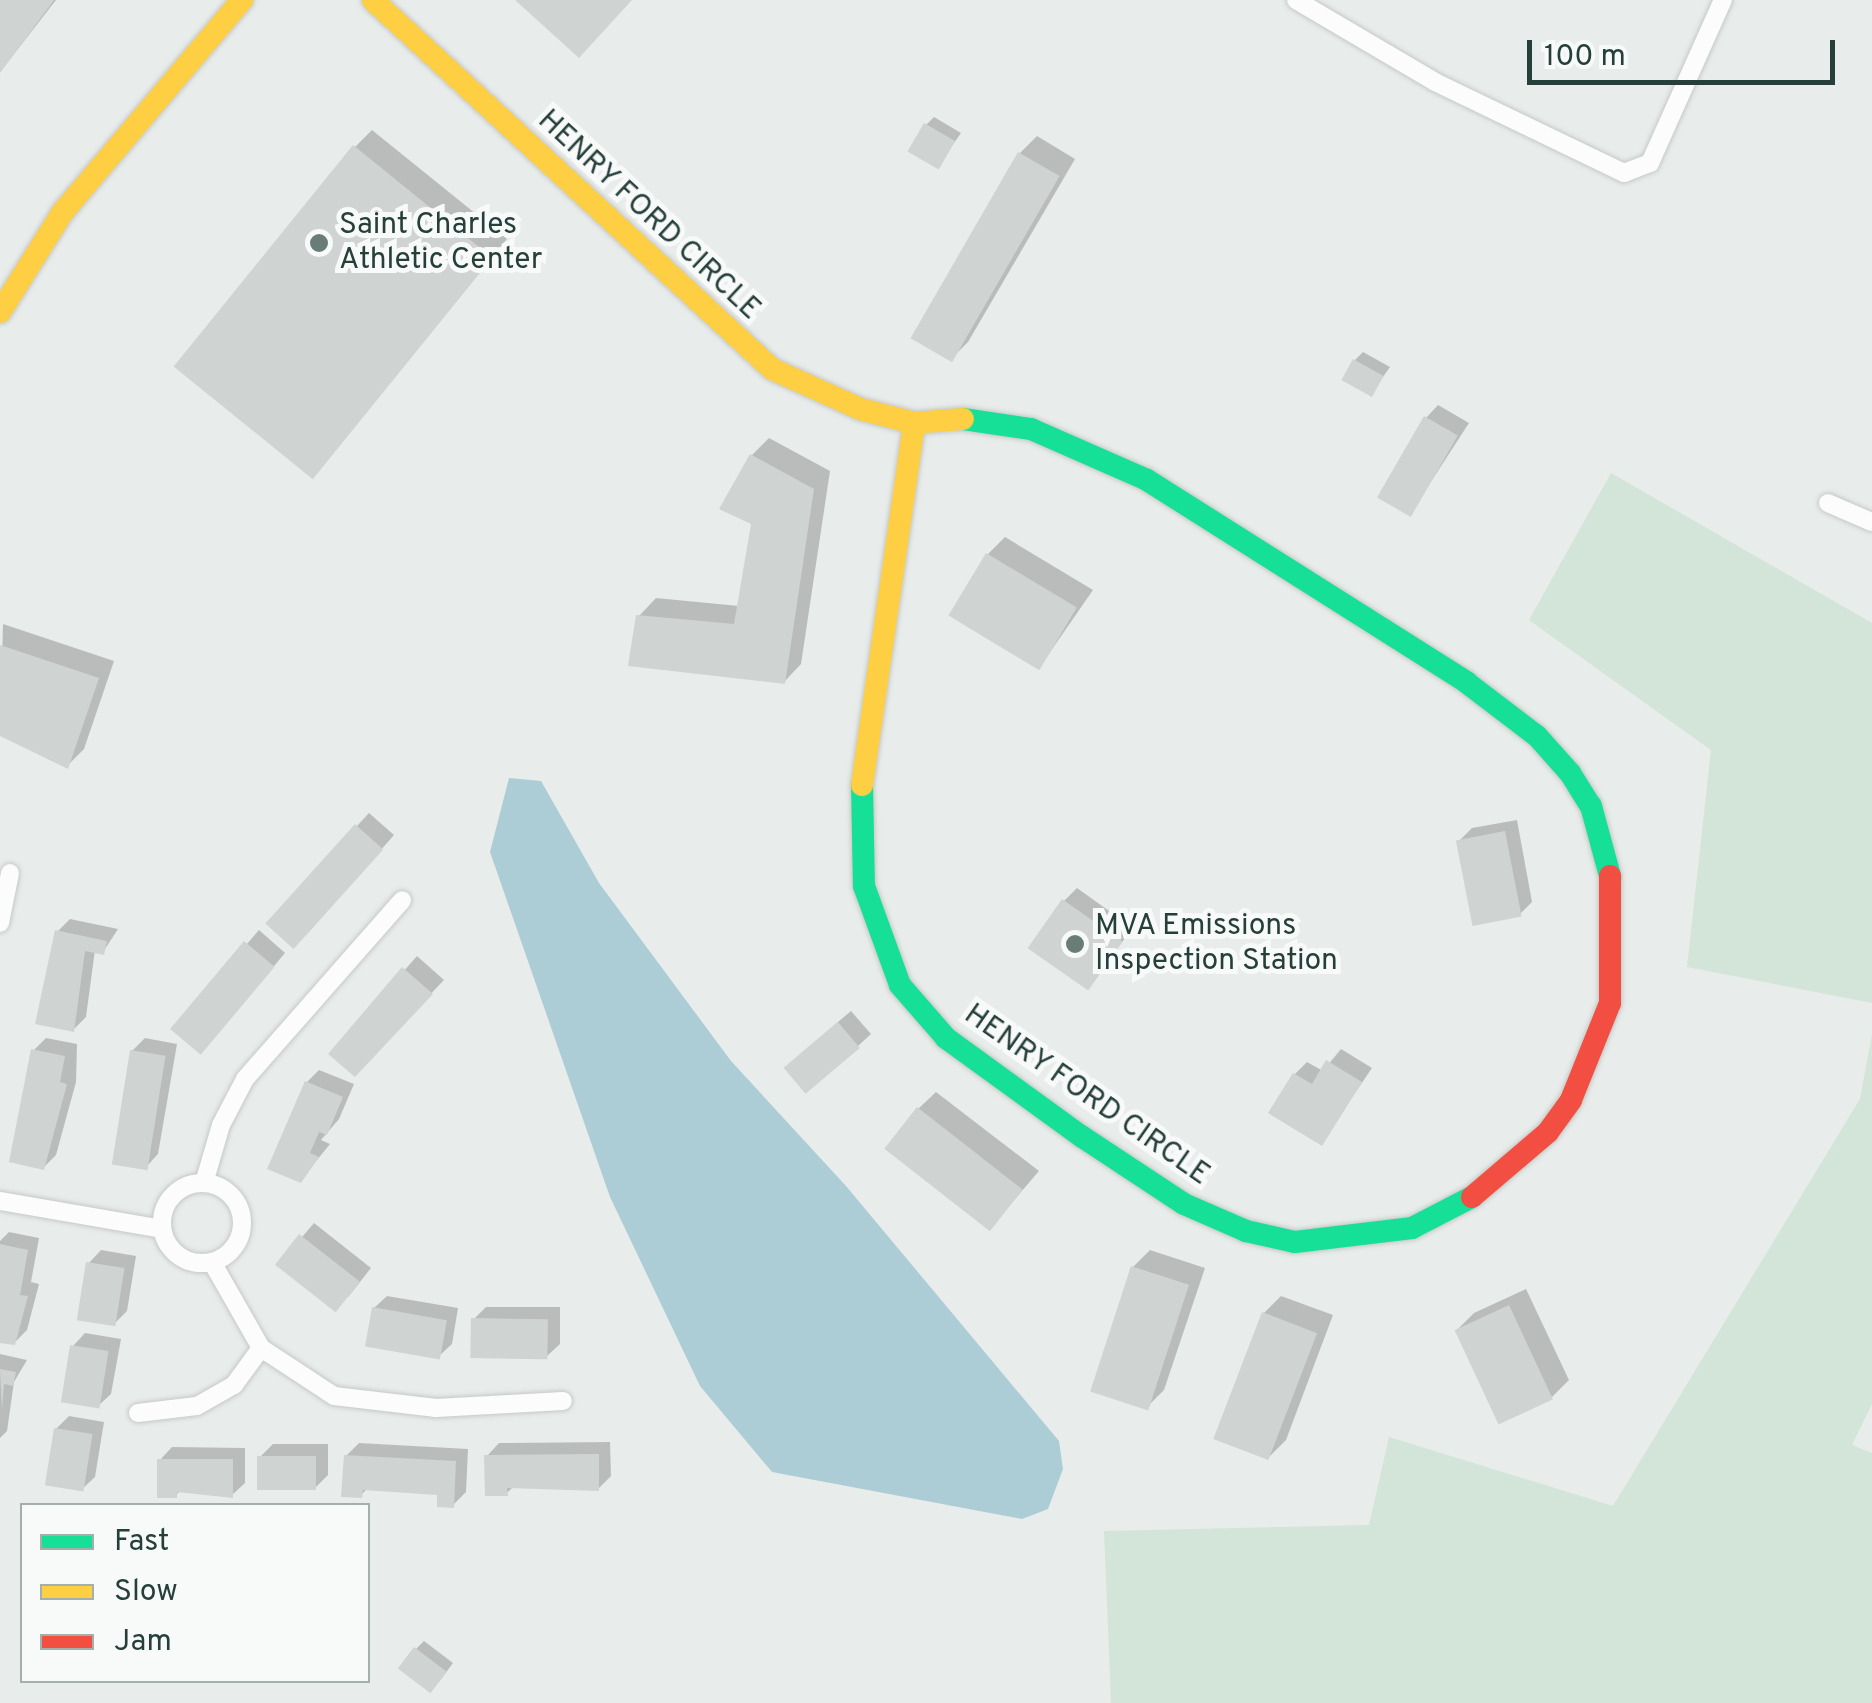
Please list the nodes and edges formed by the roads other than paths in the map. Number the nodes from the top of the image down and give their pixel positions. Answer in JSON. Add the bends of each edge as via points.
{"nodes":[{"id":1,"x":242,"y":0,"type":"edge"},
{"id":2,"x":373,"y":0,"type":"edge"},
{"id":3,"x":1296,"y":0,"type":"edge"},
{"id":4,"x":1723,"y":0,"type":"edge"},
{"id":5,"x":0,"y":312,"type":"edge"},
{"id":6,"x":914,"y":422,"type":"junction"},
{"id":7,"x":1828,"y":502,"type":"dead end"},
{"id":8,"x":1872,"y":522,"type":"edge"},
{"id":9,"x":10,"y":873,"type":"dead end"},
{"id":10,"x":402,"y":900,"type":"dead end"},
{"id":11,"x":0,"y":923,"type":"edge"},
{"id":12,"x":204,"y":1182,"type":"junction"},
{"id":13,"x":0,"y":1201,"type":"edge"},
{"id":14,"x":162,"y":1229,"type":"junction"},
{"id":15,"x":212,"y":1262,"type":"junction"},
{"id":16,"x":261,"y":1348,"type":"junction"},
{"id":17,"x":563,"y":1400,"type":"dead end"},
{"id":18,"x":138,"y":1413,"type":"dead end"}],
"edges":[{"from":1,"to":5,"type":"street","via":[[62,213]]},
{"from":2,"to":6,"type":"street","name":"HENRY FORD CIRCLE","via":[[772,369],[860,409]]},
{"from":3,"to":4,"type":"street","via":[[1434,82],[1624,173],[1650,164]]},
{"from":6,"to":6,"type":"street","name":"HENRY FORD CIRCLE","via":[[999,422],[1110,460],[1466,682],[1556,754],[1590,806],[1607,853],[1614,892],[1610,1003],[1571,1100],[1548,1132],[1488,1188],[1412,1228],[1374,1237],[1295,1242],[1246,1230],[1184,1204],[1061,1122],[946,1038],[900,985],[864,886],[860,801]]},
{"from":7,"to":8,"type":"street"},
{"from":9,"to":11,"type":"street"},
{"from":10,"to":12,"type":"street","via":[[245,1079],[221,1125]]},
{"from":12,"to":14,"type":"street","via":[[174,1194]]},
{"from":12,"to":15,"type":"street","via":[[232,1197],[242,1224],[238,1241]]},
{"from":13,"to":14,"type":"street"},
{"from":14,"to":15,"type":"street","via":[[182,1258]]},
{"from":15,"to":16,"type":"street"},
{"from":16,"to":17,"type":"street","via":[[334,1396],[436,1408]]},
{"from":16,"to":18,"type":"street","via":[[234,1385],[197,1406]]}]}
